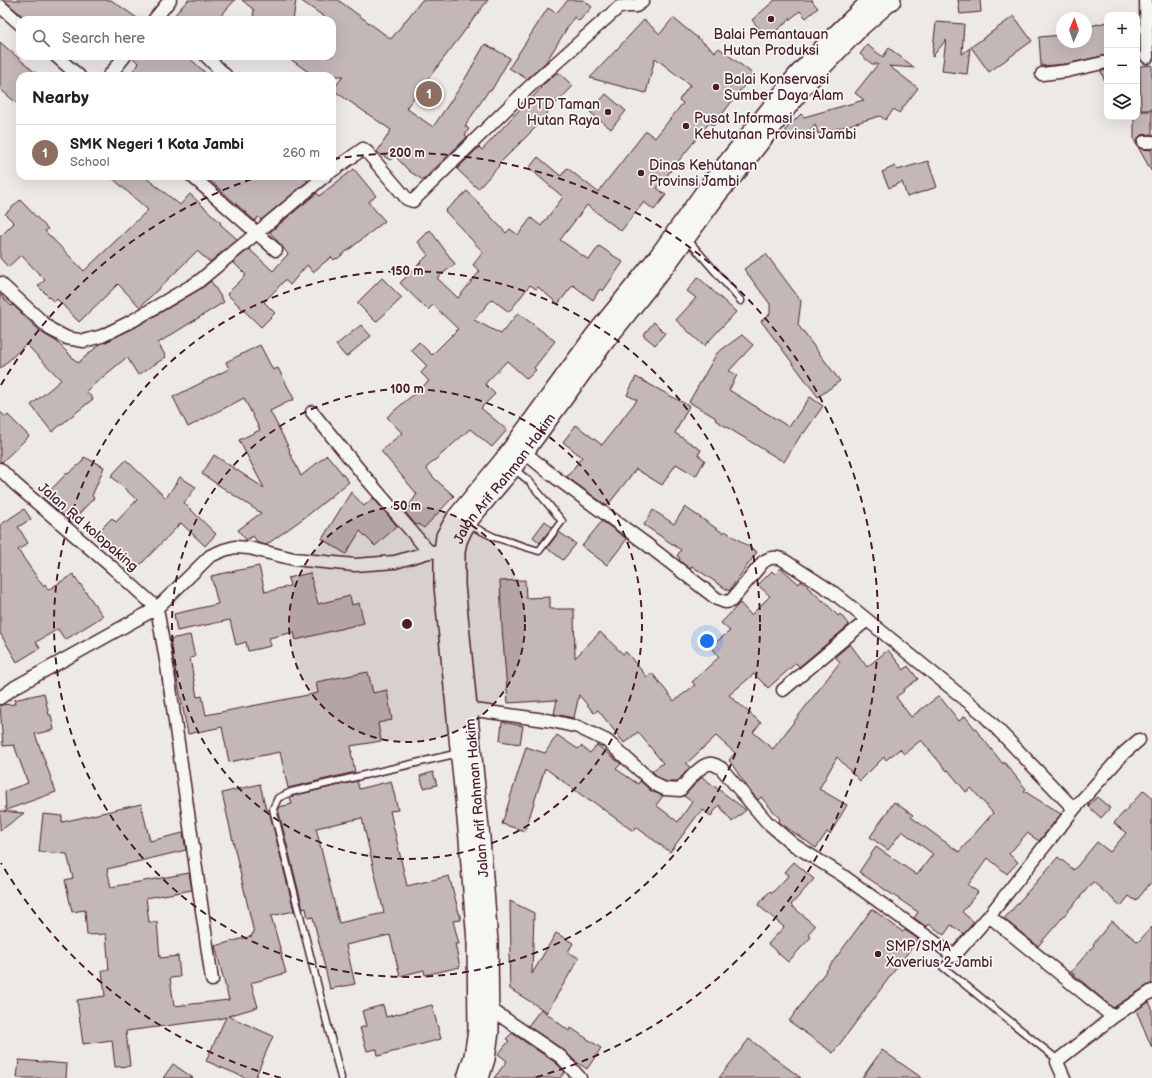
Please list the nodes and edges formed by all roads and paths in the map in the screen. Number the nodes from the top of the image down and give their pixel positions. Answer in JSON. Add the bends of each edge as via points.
{"nodes":[{"id":1,"x":170,"y":0,"type":"edge"},
{"id":2,"x":643,"y":0,"type":"edge"},
{"id":3,"x":871,"y":0,"type":"edge"},
{"id":4,"x":892,"y":0,"type":"edge"},
{"id":5,"x":1146,"y":0,"type":"edge"},
{"id":6,"x":0,"y":6,"type":"edge"},
{"id":7,"x":161,"y":16,"type":"edge"},
{"id":8,"x":16,"y":20,"type":"edge"},
{"id":9,"x":1145,"y":57,"type":"edge"},
{"id":10,"x":61,"y":60,"type":"edge"},
{"id":11,"x":122,"y":60,"type":"edge"},
{"id":12,"x":210,"y":60,"type":"edge"},
{"id":13,"x":1103,"y":63,"type":"edge"},
{"id":14,"x":74,"y":72,"type":"edge"},
{"id":15,"x":112,"y":72,"type":"edge"},
{"id":16,"x":222,"y":72,"type":"edge"},
{"id":17,"x":1042,"y":74,"type":"dead end"},
{"id":18,"x":336,"y":168,"type":"edge"},
{"id":19,"x":197,"y":180,"type":"edge"},
{"id":20,"x":320,"y":180,"type":"edge"},
{"id":21,"x":256,"y":232,"type":"junction"},
{"id":22,"x":686,"y":238,"type":"junction"},
{"id":23,"x":276,"y":250,"type":"dead end"},
{"id":24,"x":0,"y":283,"type":"edge"},
{"id":25,"x":742,"y":301,"type":"dead end"},
{"id":26,"x":312,"y":412,"type":"dead end"},
{"id":27,"x":524,"y":452,"type":"junction"},
{"id":28,"x":508,"y":464,"type":"junction"},
{"id":29,"x":0,"y":469,"type":"edge"},
{"id":30,"x":461,"y":521,"type":"junction"},
{"id":31,"x":436,"y":551,"type":"junction"},
{"id":32,"x":157,"y":608,"type":"junction"},
{"id":33,"x":867,"y":620,"type":"junction"},
{"id":34,"x":783,"y":690,"type":"dead end"},
{"id":35,"x":0,"y":698,"type":"edge"},
{"id":36,"x":468,"y":709,"type":"junction"},
{"id":37,"x":1140,"y":740,"type":"dead end"},
{"id":38,"x":466,"y":753,"type":"junction"},
{"id":39,"x":1074,"y":809,"type":"junction"},
{"id":40,"x":989,"y":916,"type":"junction"},
{"id":41,"x":954,"y":956,"type":"junction"},
{"id":42,"x":212,"y":980,"type":"dead end"},
{"id":43,"x":1152,"y":991,"type":"edge"},
{"id":44,"x":489,"y":1008,"type":"junction"},
{"id":45,"x":1113,"y":1017,"type":"junction"},
{"id":46,"x":1058,"y":1060,"type":"junction"},
{"id":47,"x":341,"y":1078,"type":"edge"},
{"id":48,"x":466,"y":1078,"type":"edge"},
{"id":49,"x":480,"y":1078,"type":"edge"},
{"id":50,"x":580,"y":1078,"type":"edge"},
{"id":51,"x":1064,"y":1078,"type":"edge"}],
"edges":[{"from":1,"to":7,"type":"street"},
{"from":2,"to":18,"type":"street","via":[[636,6],[619,7],[528,88],[413,201],[407,199],[363,149]]},
{"from":3,"to":28,"type":"main road","name":"Jalan Arif Rahman Hakim","via":[[834,35],[791,82],[709,185],[658,256],[595,334]]},
{"from":4,"to":22,"type":"main road","name":"Jalan Arif Rahman Hakim","via":[[861,27],[805,85]]},
{"from":5,"to":9,"type":"street"},
{"from":6,"to":8,"type":"street"},
{"from":10,"to":14,"type":"street"},
{"from":11,"to":15,"type":"street"},
{"from":12,"to":16,"type":"street"},
{"from":13,"to":17,"type":"street"},
{"from":19,"to":21,"type":"street"},
{"from":20,"to":21,"type":"street"},
{"from":21,"to":23,"type":"street"},
{"from":21,"to":24,"type":"street","via":[[198,282],[132,321],[102,336],[84,341],[67,338],[50,329]]},
{"from":22,"to":25,"type":"lane"},
{"from":22,"to":27,"type":"main road","name":"Jalan Arif Rahman Hakim"},
{"from":26,"to":31,"type":"street","via":[[366,478]]},
{"from":27,"to":28,"type":"main road","name":"Jalan Arif Rahman Hakim"},
{"from":27,"to":33,"type":"street","via":[[717,599],[731,601],[763,562],[775,557],[834,593]]},
{"from":28,"to":30,"type":"main road","name":"Jalan Arif Rahman Hakim"},
{"from":28,"to":30,"type":"lane","via":[[529,481],[562,521],[539,551],[494,537]]},
{"from":29,"to":32,"type":"street","name":"Jalan Rd kolopaking"},
{"from":30,"to":31,"type":"main road","name":"Jalan Arif Rahman Hakim","via":[[445,536]]},
{"from":30,"to":36,"type":"main road","name":"Jalan Arif Rahman Hakim","via":[[456,552],[456,585]]},
{"from":31,"to":32,"type":"street","via":[[395,562],[355,565],[294,559],[235,547],[210,556]]},
{"from":31,"to":38,"type":"main road","name":"Jalan Arif Rahman Hakim"},
{"from":32,"to":35,"type":"street"},
{"from":32,"to":42,"type":"street"},
{"from":33,"to":34,"type":"street"},
{"from":33,"to":39,"type":"street","via":[[982,713]]},
{"from":36,"to":38,"type":"main road","name":"Jalan Arif Rahman Hakim"},
{"from":36,"to":41,"type":"street","via":[[578,727],[607,741],[656,785],[665,789],[680,790],[703,766],[715,764],[767,822],[794,845],[842,875]]},
{"from":37,"to":39,"type":"street","via":[[1124,753]]},
{"from":38,"to":44,"type":"main road","name":"Jalan Arif Rahman Hakim","via":[[481,838],[489,942]]},
{"from":38,"to":47,"type":"lane","via":[[291,792],[278,798],[273,809]]},
{"from":38,"to":48,"type":"main road","name":"Jalan Arif Rahman Hakim","via":[[468,839],[476,942],[477,1030]]},
{"from":39,"to":40,"type":"street"},
{"from":40,"to":41,"type":"street"},
{"from":40,"to":45,"type":"street"},
{"from":41,"to":46,"type":"lane","via":[[943,967]]},
{"from":43,"to":45,"type":"street"},
{"from":44,"to":49,"type":"main road","name":"Jalan Arif Rahman Hakim","via":[[490,1032]]},
{"from":44,"to":50,"type":"street","via":[[561,1057]]},
{"from":45,"to":46,"type":"street"},
{"from":46,"to":51,"type":"street"}]}
